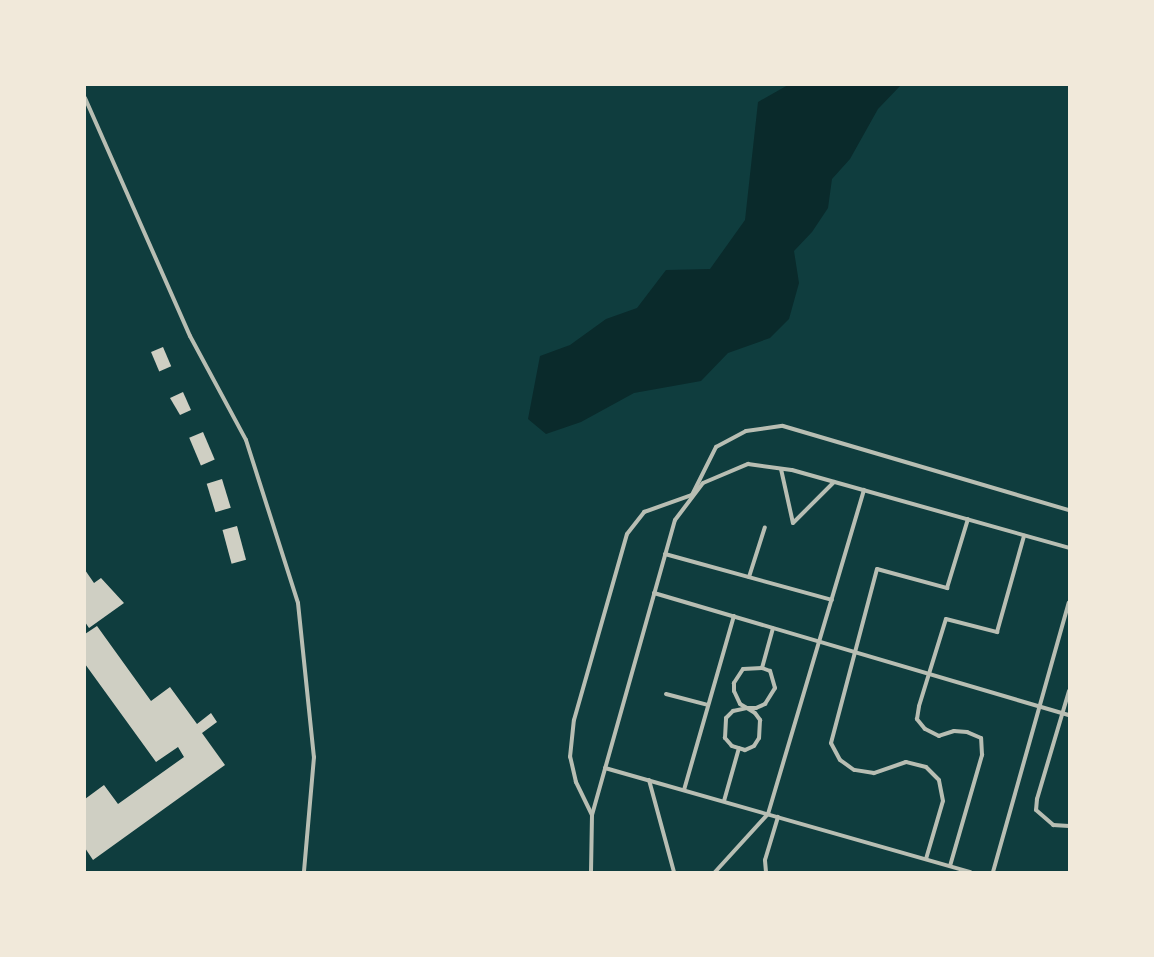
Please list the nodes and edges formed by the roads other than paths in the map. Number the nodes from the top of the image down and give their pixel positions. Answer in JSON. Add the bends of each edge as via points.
{"nodes":[{"id":1,"x":85,"y":98,"type":"edge"},
{"id":2,"x":781,"y":469,"type":"junction"},
{"id":3,"x":834,"y":482,"type":"junction"},
{"id":4,"x":864,"y":490,"type":"junction"},
{"id":5,"x":692,"y":495,"type":"junction"},
{"id":6,"x":1069,"y":510,"type":"edge"},
{"id":7,"x":968,"y":519,"type":"junction"},
{"id":8,"x":765,"y":527,"type":"dead end"},
{"id":9,"x":1024,"y":536,"type":"junction"},
{"id":10,"x":1069,"y":548,"type":"edge"},
{"id":11,"x":665,"y":554,"type":"junction"},
{"id":12,"x":749,"y":577,"type":"junction"},
{"id":13,"x":654,"y":593,"type":"junction"},
{"id":14,"x":832,"y":600,"type":"junction"},
{"id":15,"x":1069,"y":602,"type":"edge"},
{"id":16,"x":734,"y":616,"type":"junction"},
{"id":17,"x":773,"y":628,"type":"junction"},
{"id":18,"x":820,"y":641,"type":"junction"},
{"id":19,"x":854,"y":652,"type":"junction"},
{"id":20,"x":762,"y":668,"type":"junction"},
{"id":21,"x":929,"y":673,"type":"junction"},
{"id":22,"x":1069,"y":691,"type":"edge"},
{"id":23,"x":666,"y":694,"type":"dead end"},
{"id":24,"x":708,"y":705,"type":"junction"},
{"id":25,"x":1040,"y":706,"type":"junction"},
{"id":26,"x":747,"y":708,"type":"junction"},
{"id":27,"x":1062,"y":712,"type":"junction"},
{"id":28,"x":1069,"y":714,"type":"edge"},
{"id":29,"x":739,"y":748,"type":"junction"},
{"id":30,"x":605,"y":768,"type":"junction"},
{"id":31,"x":649,"y":780,"type":"junction"},
{"id":32,"x":684,"y":790,"type":"junction"},
{"id":33,"x":724,"y":801,"type":"junction"},
{"id":34,"x":768,"y":814,"type":"junction"},
{"id":35,"x":592,"y":815,"type":"junction"},
{"id":36,"x":778,"y":817,"type":"junction"},
{"id":37,"x":1069,"y":826,"type":"edge"},
{"id":38,"x":926,"y":859,"type":"junction"},
{"id":39,"x":950,"y":866,"type":"junction"},
{"id":40,"x":304,"y":872,"type":"edge"},
{"id":41,"x":591,"y":872,"type":"edge"},
{"id":42,"x":674,"y":872,"type":"edge"},
{"id":43,"x":715,"y":872,"type":"edge"},
{"id":44,"x":766,"y":872,"type":"edge"},
{"id":45,"x":970,"y":872,"type":"edge"},
{"id":46,"x":993,"y":872,"type":"edge"}],
"edges":[{"from":1,"to":40,"type":"lane","via":[[190,336],[246,440],[298,603],[314,757]]},
{"from":2,"to":3,"type":"lane"},
{"from":2,"to":3,"type":"lane","via":[[793,523]]},
{"from":2,"to":5,"type":"lane","via":[[748,464],[703,483]]},
{"from":3,"to":4,"type":"lane"},
{"from":4,"to":7,"type":"lane"},
{"from":4,"to":14,"type":"lane"},
{"from":5,"to":6,"type":"lane","via":[[716,446],[746,431],[782,426]]},
{"from":5,"to":11,"type":"lane","via":[[675,520]]},
{"from":5,"to":35,"type":"lane","via":[[644,512],[627,534],[574,720],[570,756],[576,782]]},
{"from":7,"to":9,"type":"lane"},
{"from":7,"to":19,"type":"lane","via":[[947,588],[877,569]]},
{"from":8,"to":12,"type":"lane"},
{"from":9,"to":10,"type":"lane"},
{"from":9,"to":21,"type":"lane","via":[[997,632],[946,619]]},
{"from":11,"to":12,"type":"lane"},
{"from":11,"to":13,"type":"lane"},
{"from":12,"to":14,"type":"lane"},
{"from":13,"to":16,"type":"lane"},
{"from":13,"to":30,"type":"lane"},
{"from":14,"to":18,"type":"lane"},
{"from":15,"to":25,"type":"lane"},
{"from":16,"to":17,"type":"lane"},
{"from":16,"to":24,"type":"lane"},
{"from":17,"to":18,"type":"lane"},
{"from":17,"to":20,"type":"lane"},
{"from":18,"to":19,"type":"lane"},
{"from":18,"to":34,"type":"lane"},
{"from":19,"to":21,"type":"lane"},
{"from":19,"to":38,"type":"lane","via":[[831,743],[840,760],[854,770],[874,773],[906,762],[926,767],[939,780],[943,801]]},
{"from":20,"to":26,"type":"lane","via":[[770,671],[775,680],[772,696],[765,704]]},
{"from":20,"to":26,"type":"lane","via":[[743,669],[734,683],[736,698]]},
{"from":21,"to":25,"type":"lane"},
{"from":21,"to":39,"type":"lane","via":[[917,719],[925,729],[939,736],[954,731],[981,738],[982,755]]},
{"from":22,"to":27,"type":"lane"},
{"from":23,"to":24,"type":"lane"},
{"from":24,"to":32,"type":"lane"},
{"from":25,"to":27,"type":"lane"},
{"from":25,"to":46,"type":"lane"},
{"from":26,"to":29,"type":"lane","via":[[760,720],[761,728],[754,746]]},
{"from":26,"to":29,"type":"lane","via":[[734,711],[726,718],[723,729],[732,746]]},
{"from":27,"to":28,"type":"lane"},
{"from":27,"to":37,"type":"lane","via":[[1036,810],[1053,825]]},
{"from":29,"to":33,"type":"lane"},
{"from":30,"to":31,"type":"lane"},
{"from":30,"to":35,"type":"lane"},
{"from":31,"to":32,"type":"lane"},
{"from":31,"to":42,"type":"lane"},
{"from":32,"to":33,"type":"lane"},
{"from":33,"to":34,"type":"lane"},
{"from":34,"to":36,"type":"lane"},
{"from":34,"to":43,"type":"lane"},
{"from":35,"to":41,"type":"lane"},
{"from":36,"to":38,"type":"lane"},
{"from":36,"to":44,"type":"lane","via":[[765,860]]},
{"from":38,"to":39,"type":"lane"},
{"from":39,"to":45,"type":"lane"}]}
